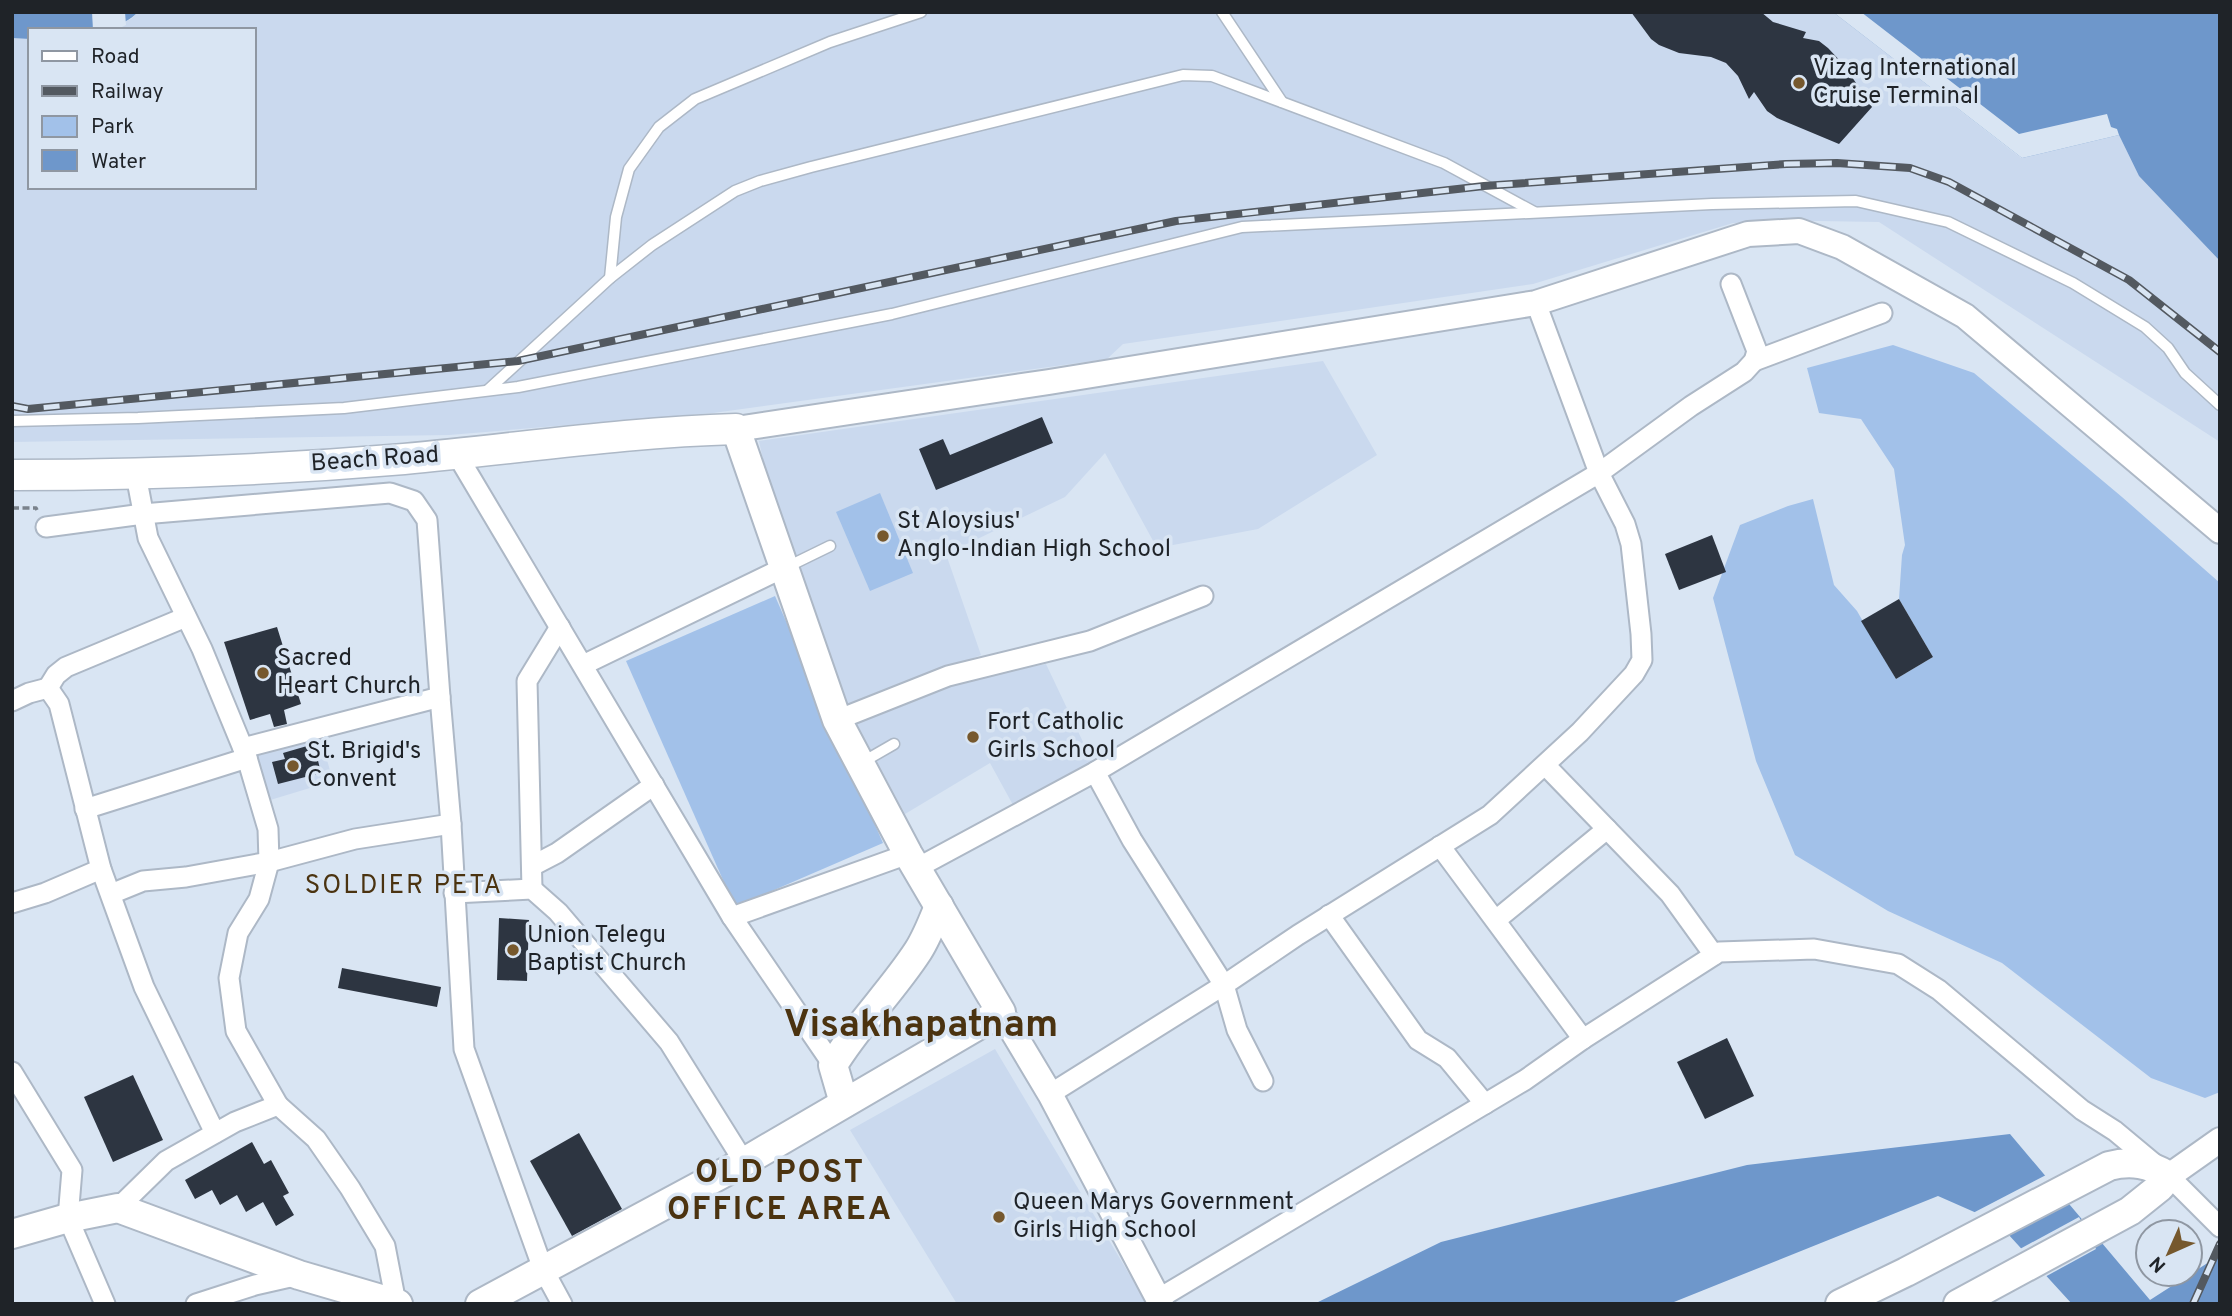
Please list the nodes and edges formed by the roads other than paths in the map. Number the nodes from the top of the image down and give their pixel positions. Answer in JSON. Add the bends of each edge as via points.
{"nodes":[{"id":1,"x":921,"y":12,"type":"edge"},
{"id":2,"x":1222,"y":12,"type":"edge"},
{"id":3,"x":1283,"y":103,"type":"junction"},
{"id":4,"x":1534,"y":213,"type":"junction"},
{"id":5,"x":610,"y":278,"type":"junction"},
{"id":6,"x":1731,"y":284,"type":"dead end"},
{"id":7,"x":1536,"y":303,"type":"junction"},
{"id":8,"x":1882,"y":313,"type":"dead end"},
{"id":9,"x":1755,"y":361,"type":"junction"},
{"id":10,"x":488,"y":391,"type":"junction"},
{"id":11,"x":2220,"y":405,"type":"edge"},
{"id":12,"x":12,"y":421,"type":"edge"},
{"id":13,"x":736,"y":429,"type":"junction"},
{"id":14,"x":456,"y":453,"type":"junction"},
{"id":15,"x":1599,"y":473,"type":"junction"},
{"id":16,"x":12,"y":475,"type":"edge"},
{"id":17,"x":135,"y":475,"type":"junction"},
{"id":18,"x":143,"y":514,"type":"junction"},
{"id":19,"x":46,"y":527,"type":"dead end"},
{"id":20,"x":2220,"y":531,"type":"edge"},
{"id":21,"x":830,"y":546,"type":"dead end"},
{"id":22,"x":783,"y":568,"type":"junction"},
{"id":23,"x":1203,"y":596,"type":"dead end"},
{"id":24,"x":186,"y":617,"type":"junction"},
{"id":25,"x":560,"y":627,"type":"junction"},
{"id":26,"x":583,"y":665,"type":"junction"},
{"id":27,"x":48,"y":688,"type":"junction"},
{"id":28,"x":440,"y":697,"type":"junction"},
{"id":29,"x":12,"y":701,"type":"edge"},
{"id":30,"x":837,"y":720,"type":"junction"},
{"id":31,"x":894,"y":744,"type":"dead end"},
{"id":32,"x":245,"y":753,"type":"junction"},
{"id":33,"x":860,"y":763,"type":"junction"},
{"id":34,"x":1546,"y":766,"type":"junction"},
{"id":35,"x":1095,"y":772,"type":"junction"},
{"id":36,"x":654,"y":785,"type":"junction"},
{"id":37,"x":85,"y":809,"type":"junction"},
{"id":38,"x":451,"y":824,"type":"junction"},
{"id":39,"x":1607,"y":829,"type":"junction"},
{"id":40,"x":1440,"y":846,"type":"junction"},
{"id":41,"x":912,"y":861,"type":"junction"},
{"id":42,"x":269,"y":862,"type":"junction"},
{"id":43,"x":532,"y":866,"type":"junction"},
{"id":44,"x":101,"y":869,"type":"junction"},
{"id":45,"x":532,"y":889,"type":"junction"},
{"id":46,"x":454,"y":893,"type":"junction"},
{"id":47,"x":111,"y":894,"type":"junction"},
{"id":48,"x":12,"y":903,"type":"edge"},
{"id":49,"x":939,"y":906,"type":"junction"},
{"id":50,"x":1329,"y":915,"type":"junction"},
{"id":51,"x":732,"y":917,"type":"junction"},
{"id":52,"x":1496,"y":920,"type":"junction"},
{"id":53,"x":1714,"y":955,"type":"junction"},
{"id":54,"x":1224,"y":985,"type":"junction"},
{"id":55,"x":1001,"y":1012,"type":"junction"},
{"id":56,"x":1583,"y":1038,"type":"junction"},
{"id":57,"x":833,"y":1065,"type":"junction"},
{"id":58,"x":12,"y":1072,"type":"edge"},
{"id":59,"x":1263,"y":1081,"type":"dead end"},
{"id":60,"x":1050,"y":1094,"type":"junction"},
{"id":61,"x":844,"y":1103,"type":"junction"},
{"id":62,"x":1485,"y":1104,"type":"junction"},
{"id":63,"x":278,"y":1105,"type":"junction"},
{"id":64,"x":215,"y":1133,"type":"junction"},
{"id":65,"x":2220,"y":1140,"type":"edge"},
{"id":66,"x":744,"y":1162,"type":"junction"},
{"id":67,"x":2169,"y":1175,"type":"junction"},
{"id":68,"x":118,"y":1208,"type":"junction"},
{"id":69,"x":68,"y":1218,"type":"junction"},
{"id":70,"x":2220,"y":1227,"type":"edge"},
{"id":71,"x":12,"y":1234,"type":"edge"},
{"id":72,"x":543,"y":1269,"type":"junction"},
{"id":73,"x":299,"y":1275,"type":"junction"},
{"id":74,"x":329,"y":1293,"type":"edge"},
{"id":75,"x":1160,"y":1301,"type":"edge"},
{"id":76,"x":397,"y":1303,"type":"edge"},
{"id":77,"x":105,"y":1304,"type":"edge"},
{"id":78,"x":197,"y":1304,"type":"edge"},
{"id":79,"x":480,"y":1304,"type":"edge"},
{"id":80,"x":562,"y":1304,"type":"edge"},
{"id":81,"x":1840,"y":1304,"type":"edge"},
{"id":82,"x":1958,"y":1304,"type":"edge"}],
"edges":[{"from":1,"to":5,"type":"lane","via":[[830,42],[695,99],[659,127],[629,169],[615,217]]},
{"from":2,"to":3,"type":"lane"},
{"from":3,"to":4,"type":"lane","via":[[1444,163]]},
{"from":3,"to":5,"type":"lane","via":[[1212,76],[1183,75],[811,167],[735,191]]},
{"from":4,"to":10,"type":"lane","via":[[1242,227],[892,314]]},
{"from":4,"to":11,"type":"lane","via":[[1856,201],[1948,222],[2073,283],[2145,327]]},
{"from":5,"to":10,"type":"lane"},
{"from":6,"to":9,"type":"street","via":[[1757,351]]},
{"from":7,"to":13,"type":"street"},
{"from":7,"to":15,"type":"street"},
{"from":7,"to":20,"type":"street","via":[[1748,234],[1799,230],[1842,247],[1965,316]]},
{"from":8,"to":9,"type":"street"},
{"from":9,"to":15,"type":"street"},
{"from":10,"to":12,"type":"lane","via":[[344,408]]},
{"from":13,"to":14,"type":"main road","name":"Beach Road"},
{"from":13,"to":22,"type":"main road"},
{"from":14,"to":17,"type":"main road","name":"Beach Road"},
{"from":14,"to":25,"type":"street"},
{"from":15,"to":34,"type":"street","via":[[1631,544],[1642,660]]},
{"from":15,"to":35,"type":"street"},
{"from":16,"to":17,"type":"main road","name":"Beach Road"},
{"from":17,"to":18,"type":"street"},
{"from":18,"to":19,"type":"street"},
{"from":18,"to":24,"type":"street","via":[[148,538]]},
{"from":18,"to":28,"type":"street","via":[[390,493],[414,501],[428,520]]},
{"from":21,"to":22,"type":"lane"},
{"from":22,"to":26,"type":"street"},
{"from":22,"to":30,"type":"main road"},
{"from":23,"to":30,"type":"street","via":[[1090,641],[948,676]]},
{"from":24,"to":27,"type":"street","via":[[66,667]]},
{"from":24,"to":32,"type":"street"},
{"from":25,"to":26,"type":"street"},
{"from":25,"to":43,"type":"street","via":[[527,681]]},
{"from":26,"to":36,"type":"street"},
{"from":27,"to":29,"type":"street"},
{"from":27,"to":37,"type":"street","via":[[59,704]]},
{"from":28,"to":32,"type":"street"},
{"from":28,"to":38,"type":"street"},
{"from":30,"to":33,"type":"main road"},
{"from":31,"to":33,"type":"lane"},
{"from":32,"to":37,"type":"street"},
{"from":32,"to":42,"type":"street","via":[[268,829]]},
{"from":33,"to":41,"type":"main road"},
{"from":34,"to":39,"type":"street"},
{"from":34,"to":40,"type":"street","via":[[1490,815]]},
{"from":35,"to":41,"type":"street"},
{"from":35,"to":54,"type":"street","via":[[1132,840]]},
{"from":36,"to":43,"type":"street"},
{"from":36,"to":51,"type":"street"},
{"from":37,"to":44,"type":"street"},
{"from":38,"to":42,"type":"street","via":[[355,839]]},
{"from":38,"to":46,"type":"street"},
{"from":39,"to":52,"type":"street"},
{"from":39,"to":53,"type":"street","via":[[1670,894]]},
{"from":40,"to":50,"type":"street"},
{"from":40,"to":52,"type":"street"},
{"from":41,"to":49,"type":"main road"},
{"from":41,"to":51,"type":"street"},
{"from":42,"to":47,"type":"street","via":[[144,881]]},
{"from":42,"to":63,"type":"street","via":[[259,899],[238,933],[229,978],[236,1031]]},
{"from":43,"to":45,"type":"street"},
{"from":44,"to":47,"type":"street"},
{"from":44,"to":48,"type":"street"},
{"from":45,"to":46,"type":"street"},
{"from":45,"to":66,"type":"street","via":[[558,912],[669,1042]]},
{"from":46,"to":72,"type":"street","via":[[464,1049]]},
{"from":47,"to":64,"type":"street","via":[[144,987]]},
{"from":49,"to":55,"type":"main road"},
{"from":49,"to":57,"type":"main road","via":[[920,948]]},
{"from":50,"to":54,"type":"street"},
{"from":50,"to":62,"type":"street","via":[[1418,1040],[1447,1058]]},
{"from":51,"to":57,"type":"street"},
{"from":52,"to":56,"type":"street"},
{"from":53,"to":56,"type":"street"},
{"from":53,"to":67,"type":"street","via":[[1814,949],[1898,964],[1939,990],[2082,1110]]},
{"from":54,"to":59,"type":"street","via":[[1237,1030]]},
{"from":54,"to":60,"type":"street"},
{"from":55,"to":60,"type":"street"},
{"from":55,"to":61,"type":"main road"},
{"from":56,"to":62,"type":"street"},
{"from":57,"to":61,"type":"main road"},
{"from":58,"to":69,"type":"street","via":[[72,1170]]},
{"from":60,"to":75,"type":"street"},
{"from":61,"to":66,"type":"main road"},
{"from":62,"to":75,"type":"street"},
{"from":63,"to":64,"type":"street"},
{"from":63,"to":76,"type":"street","via":[[316,1139],[385,1246]]},
{"from":64,"to":68,"type":"street","via":[[166,1161]]},
{"from":65,"to":67,"type":"street"},
{"from":66,"to":72,"type":"main road"},
{"from":67,"to":70,"type":"street"},
{"from":67,"to":81,"type":"main road","via":[[2135,1162],[2109,1167]]},
{"from":67,"to":82,"type":"main road","via":[[2130,1211]]},
{"from":68,"to":69,"type":"main road"},
{"from":68,"to":73,"type":"main road"},
{"from":69,"to":71,"type":"main road"},
{"from":69,"to":77,"type":"street"},
{"from":72,"to":79,"type":"main road"},
{"from":72,"to":80,"type":"street"},
{"from":73,"to":74,"type":"main road"},
{"from":73,"to":78,"type":"street"},
{"from":74,"to":76,"type":"main road"}]}
